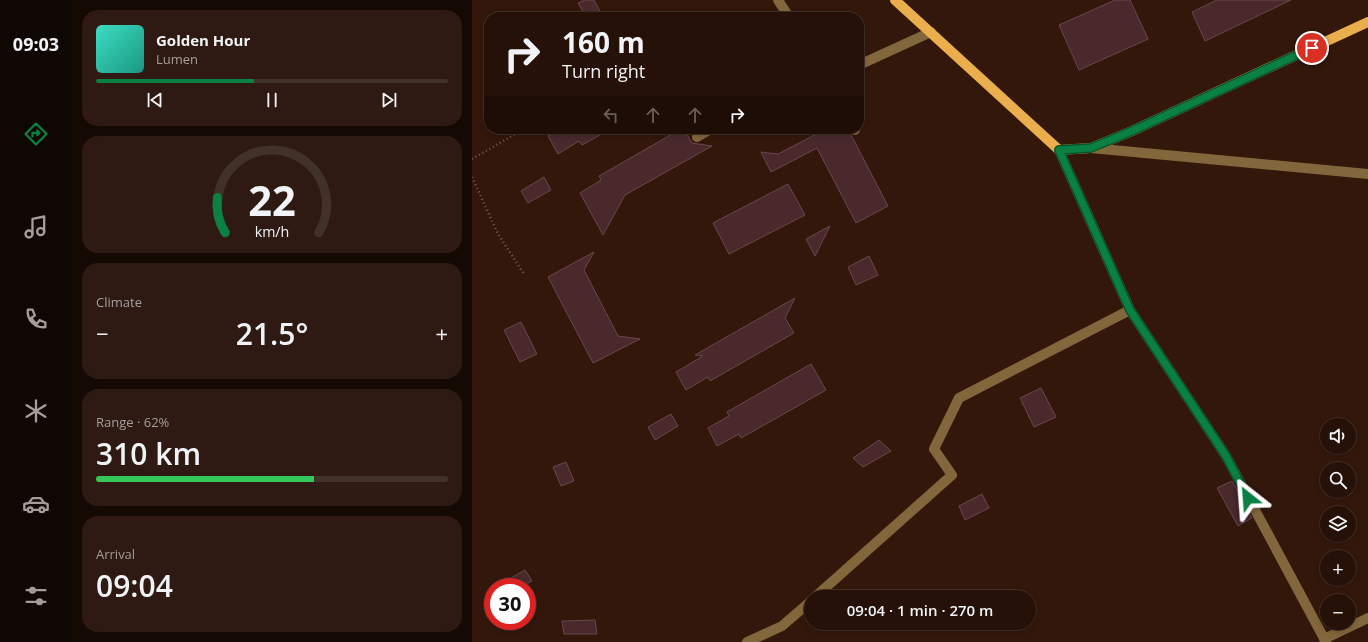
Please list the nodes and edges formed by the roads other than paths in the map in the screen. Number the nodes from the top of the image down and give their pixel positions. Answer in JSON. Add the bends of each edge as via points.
{"nodes":[{"id":1,"x":778,"y":0,"type":"edge"},
{"id":2,"x":895,"y":0,"type":"edge"},
{"id":3,"x":786,"y":12,"type":"edge"},
{"id":4,"x":1368,"y":22,"type":"edge"},
{"id":5,"x":931,"y":32,"type":"junction"},
{"id":6,"x":864,"y":63,"type":"edge"},
{"id":7,"x":702,"y":134,"type":"edge"},
{"id":8,"x":697,"y":137,"type":"dead end"},
{"id":9,"x":1091,"y":148,"type":"junction"},
{"id":10,"x":1059,"y":150,"type":"junction"},
{"id":11,"x":1368,"y":174,"type":"edge"},
{"id":12,"x":1130,"y":310,"type":"junction"},
{"id":13,"x":823,"y":590,"type":"edge"},
{"id":14,"x":804,"y":607,"type":"edge"},
{"id":15,"x":1368,"y":618,"type":"edge"},
{"id":16,"x":1325,"y":640,"type":"edge"},
{"id":17,"x":747,"y":642,"type":"edge"}],
"edges":[{"from":1,"to":3,"type":"street"},
{"from":2,"to":5,"type":"main road"},
{"from":4,"to":9,"type":"main road"},
{"from":5,"to":6,"type":"street"},
{"from":5,"to":10,"type":"main road"},
{"from":7,"to":8,"type":"street"},
{"from":9,"to":10,"type":"main road"},
{"from":9,"to":11,"type":"street"},
{"from":10,"to":12,"type":"street"},
{"from":12,"to":13,"type":"street","via":[[960,398],[934,449],[952,475]]},
{"from":12,"to":16,"type":"street","via":[[1226,456]]},
{"from":14,"to":17,"type":"street","via":[[782,626]]},
{"from":15,"to":16,"type":"street"}]}
